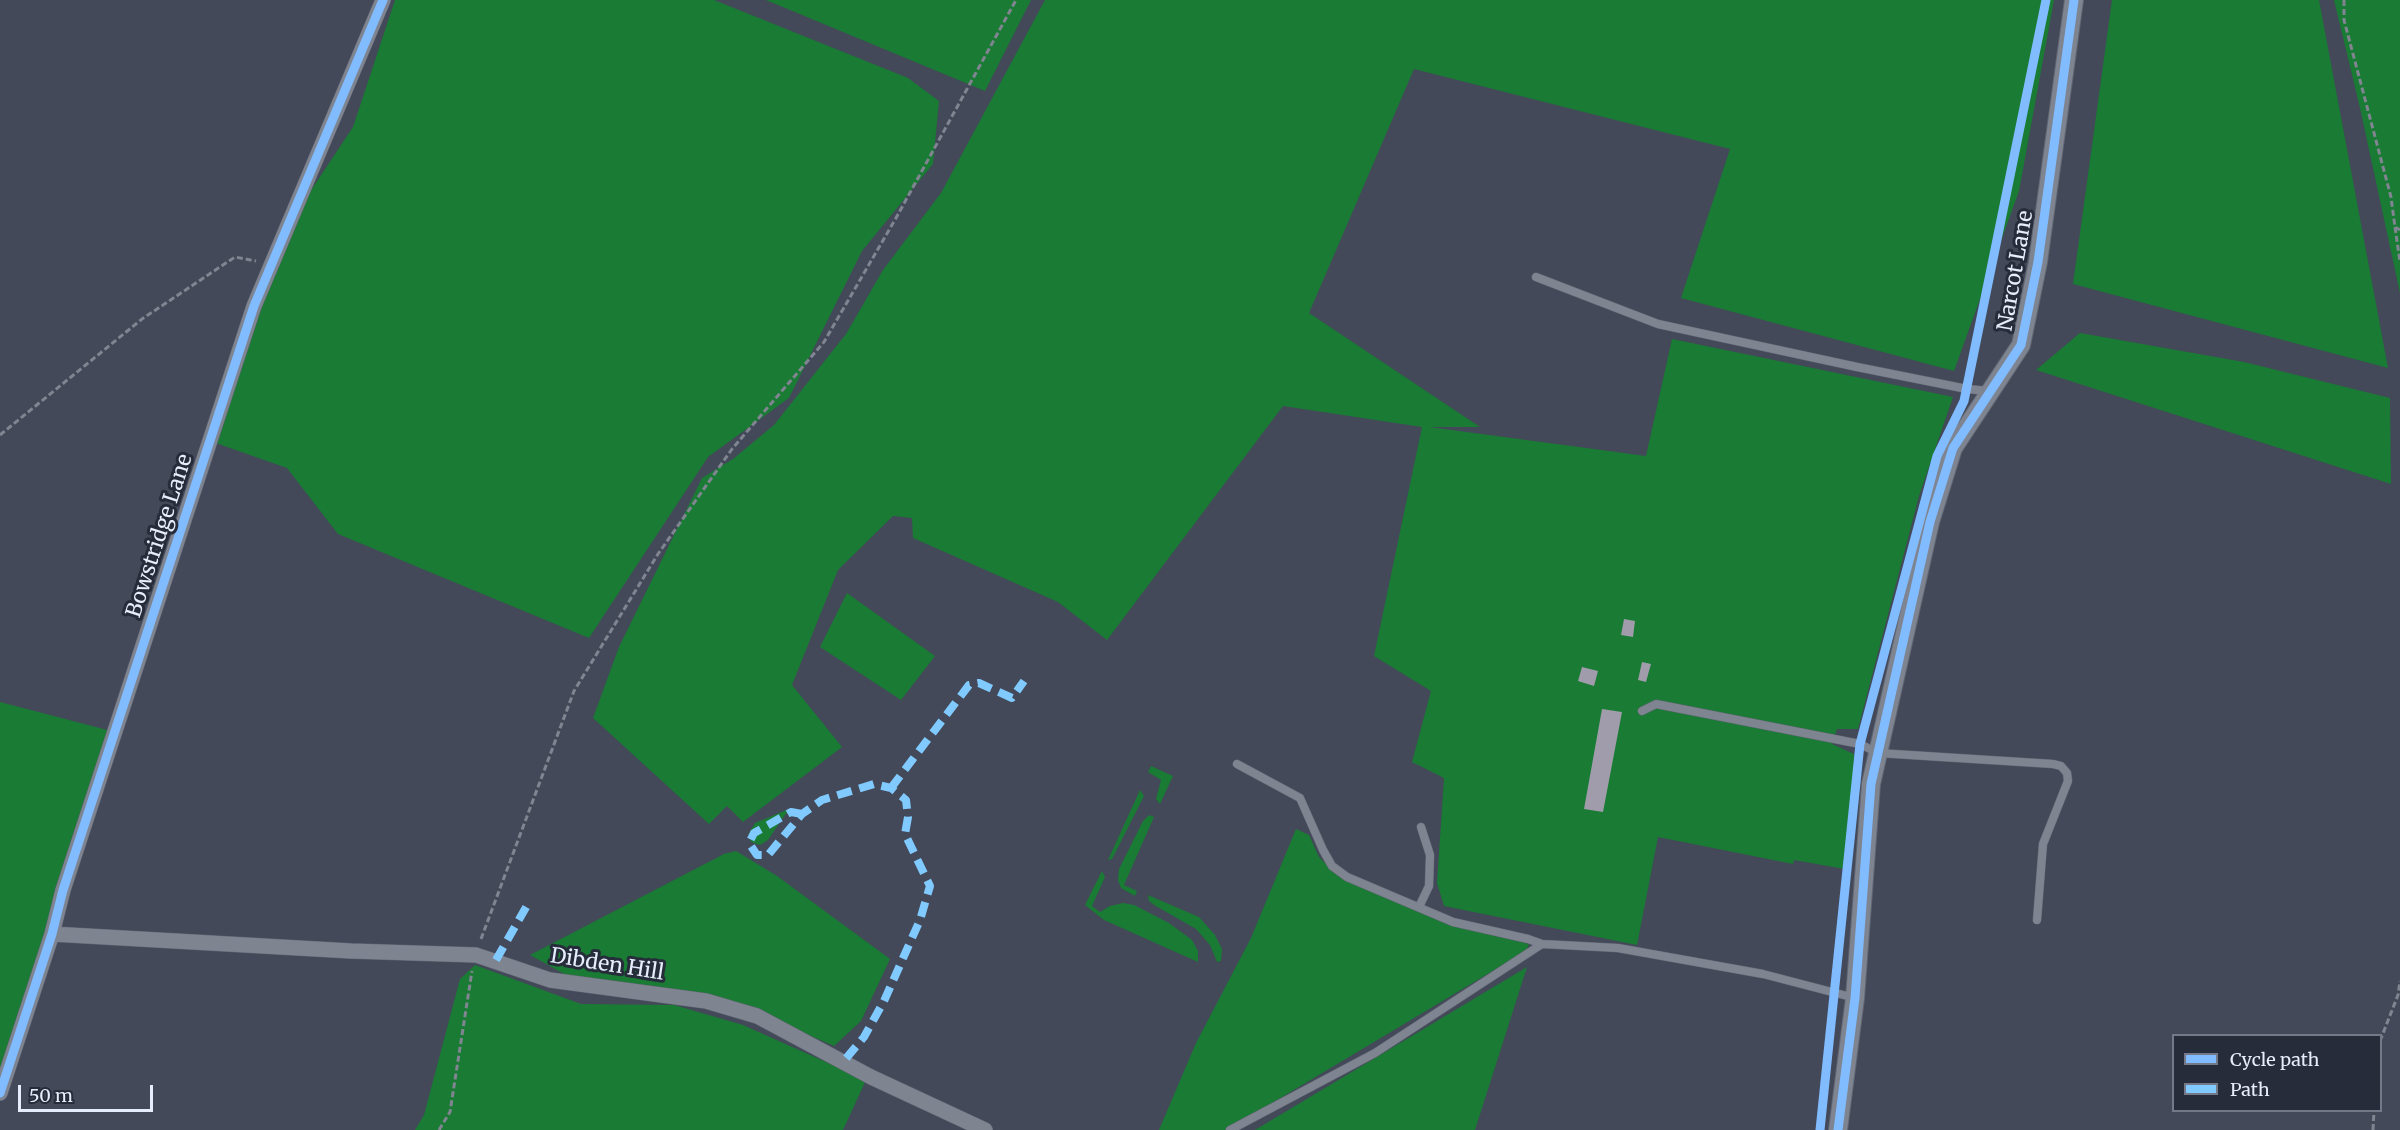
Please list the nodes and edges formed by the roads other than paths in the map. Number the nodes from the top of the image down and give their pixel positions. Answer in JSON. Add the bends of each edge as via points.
{"nodes":[{"id":1,"x":383,"y":0,"type":"edge"},
{"id":2,"x":2074,"y":0,"type":"edge"},
{"id":3,"x":1536,"y":277,"type":"dead end"},
{"id":4,"x":1990,"y":391,"type":"junction"},
{"id":5,"x":1642,"y":711,"type":"dead end"},
{"id":6,"x":1878,"y":753,"type":"junction"},
{"id":7,"x":1236,"y":764,"type":"dead end"},
{"id":8,"x":1421,"y":827,"type":"dead end"},
{"id":9,"x":1419,"y":907,"type":"junction"},
{"id":10,"x":2037,"y":920,"type":"dead end"},
{"id":11,"x":52,"y":934,"type":"junction"},
{"id":12,"x":1542,"y":944,"type":"junction"},
{"id":13,"x":1855,"y":998,"type":"junction"},
{"id":14,"x":0,"y":1093,"type":"edge"},
{"id":15,"x":986,"y":1130,"type":"edge"},
{"id":16,"x":1230,"y":1130,"type":"edge"},
{"id":17,"x":1838,"y":1130,"type":"edge"}],
"edges":[{"from":1,"to":11,"type":"street","name":"Bowstridge Lane","via":[[254,306],[63,890]]},
{"from":2,"to":4,"type":"street","name":"Narcot Lane","via":[[2034,283],[2021,345]]},
{"from":3,"to":4,"type":"lane","via":[[1658,324]]},
{"from":4,"to":6,"type":"street","name":"Narcot Lane","via":[[1953,448],[1930,522]]},
{"from":5,"to":6,"type":"lane","via":[[1656,704],[1860,744]]},
{"from":6,"to":10,"type":"lane","via":[[2053,764],[2064,769],[2067,785],[2043,844]]},
{"from":6,"to":13,"type":"street","name":"Narcot Lane","via":[[1871,784]]},
{"from":7,"to":9,"type":"lane","via":[[1300,798],[1332,866],[1347,877]]},
{"from":8,"to":9,"type":"lane","via":[[1430,855],[1428,886]]},
{"from":9,"to":12,"type":"lane","via":[[1453,922]]},
{"from":11,"to":14,"type":"street","name":"Bowstridge Lane"},
{"from":11,"to":15,"type":"street","name":"Dibden Hill","via":[[476,955],[550,980],[706,1001],[757,1016],[871,1077]]},
{"from":12,"to":13,"type":"lane","via":[[1618,948],[1763,974]]},
{"from":12,"to":16,"type":"lane","via":[[1375,1053]]},
{"from":13,"to":17,"type":"street","name":"Narcot Lane"}]}
